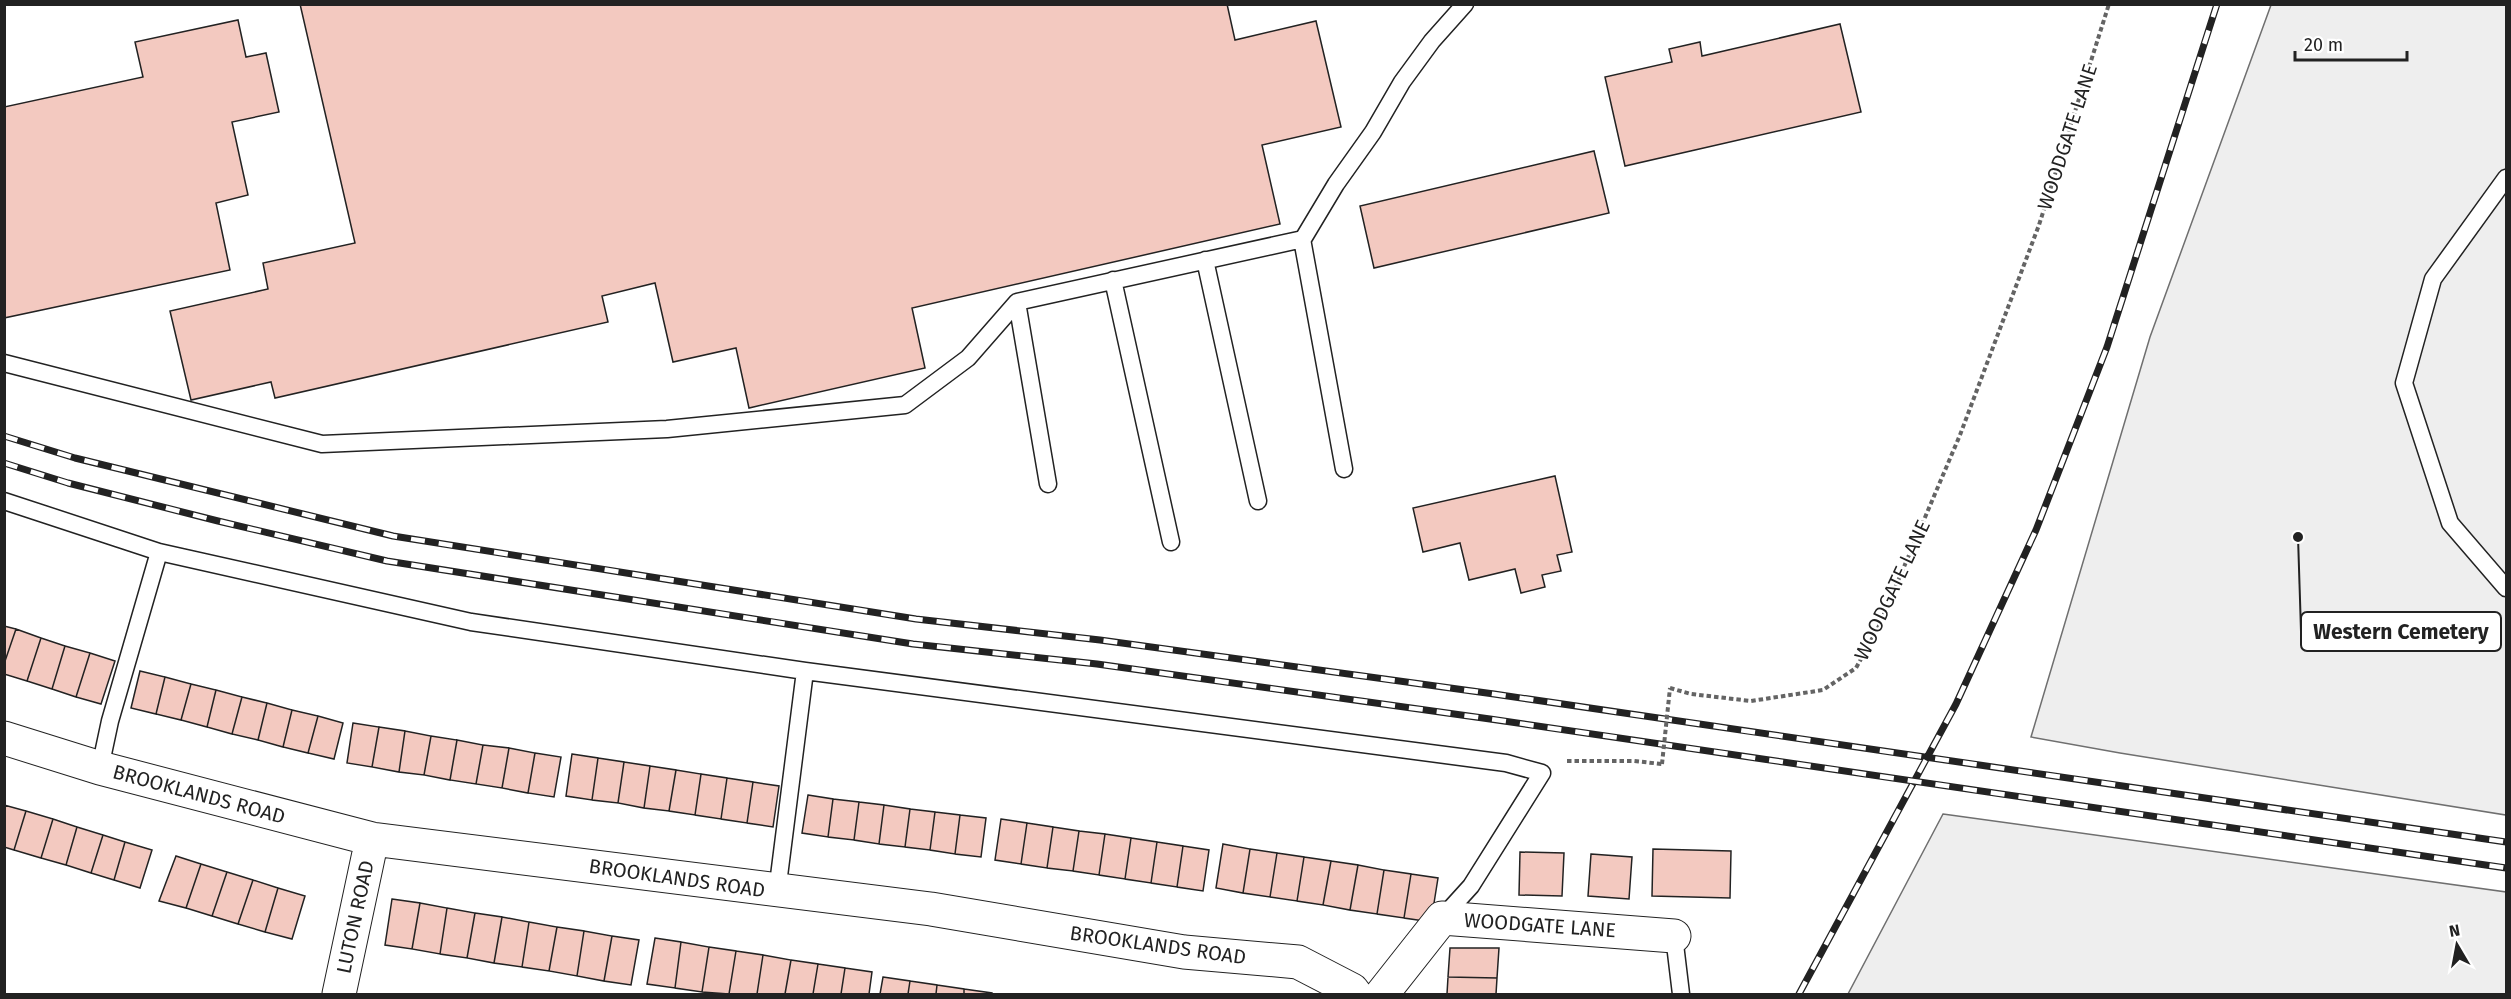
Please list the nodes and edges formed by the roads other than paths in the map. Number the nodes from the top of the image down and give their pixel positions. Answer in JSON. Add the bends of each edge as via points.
{"nodes":[{"id":1,"x":1465,"y":4,"type":"edge"},
{"id":2,"x":2506,"y":178,"type":"edge"},
{"id":3,"x":1302,"y":239,"type":"junction"},
{"id":4,"x":1205,"y":260,"type":"junction"},
{"id":5,"x":1113,"y":280,"type":"junction"},
{"id":6,"x":1017,"y":302,"type":"junction"},
{"id":7,"x":4,"y":363,"type":"edge"},
{"id":8,"x":1344,"y":469,"type":"dead end"},
{"id":9,"x":1048,"y":484,"type":"dead end"},
{"id":10,"x":4,"y":501,"type":"edge"},
{"id":11,"x":1258,"y":501,"type":"dead end"},
{"id":12,"x":1171,"y":542,"type":"dead end"},
{"id":13,"x":159,"y":552,"type":"junction"},
{"id":14,"x":2506,"y":588,"type":"edge"},
{"id":15,"x":805,"y":670,"type":"junction"},
{"id":16,"x":4,"y":738,"type":"edge"},
{"id":17,"x":100,"y":768,"type":"junction"},
{"id":18,"x":372,"y":839,"type":"junction"},
{"id":19,"x":777,"y":892,"type":"junction"},
{"id":20,"x":1442,"y":918,"type":"junction"},
{"id":21,"x":1674,"y":936,"type":"joint"},
{"id":22,"x":1363,"y":993,"type":"edge"},
{"id":23,"x":339,"y":994,"type":"edge"},
{"id":24,"x":1681,"y":994,"type":"edge"}],
"edges":[{"from":1,"to":3,"type":"lane","via":[[1402,82]]},
{"from":2,"to":14,"type":"lane","via":[[2433,279],[2404,384],[2450,522]]},
{"from":3,"to":4,"type":"lane"},
{"from":3,"to":8,"type":"lane"},
{"from":4,"to":5,"type":"lane"},
{"from":4,"to":11,"type":"lane"},
{"from":5,"to":6,"type":"lane"},
{"from":5,"to":12,"type":"lane"},
{"from":6,"to":7,"type":"lane","via":[[968,358],[905,405],[667,429],[322,444]]},
{"from":6,"to":9,"type":"lane"},
{"from":10,"to":13,"type":"lane"},
{"from":13,"to":15,"type":"lane","via":[[471,622]]},
{"from":13,"to":17,"type":"lane"},
{"from":15,"to":19,"type":"lane"},
{"from":15,"to":20,"type":"lane","name":"WOODGATE LANE","via":[[1495,761],[1542,773],[1471,886]]},
{"from":16,"to":17,"type":"street","name":"BROOKLANDS ROAD"},
{"from":17,"to":18,"type":"street","name":"BROOKLANDS ROAD"},
{"from":18,"to":19,"type":"street","name":"BROOKLANDS ROAD","via":[[686,877]]},
{"from":18,"to":23,"type":"street","name":"LUTON ROAD"},
{"from":19,"to":22,"type":"street","name":"BROOKLANDS ROAD","via":[[931,909],[1184,952],[1298,962]]},
{"from":20,"to":21,"type":"street","name":"WOODGATE LANE"},
{"from":20,"to":22,"type":"street","name":"WOODGATE LANE"},
{"from":21,"to":24,"type":"lane"}]}
